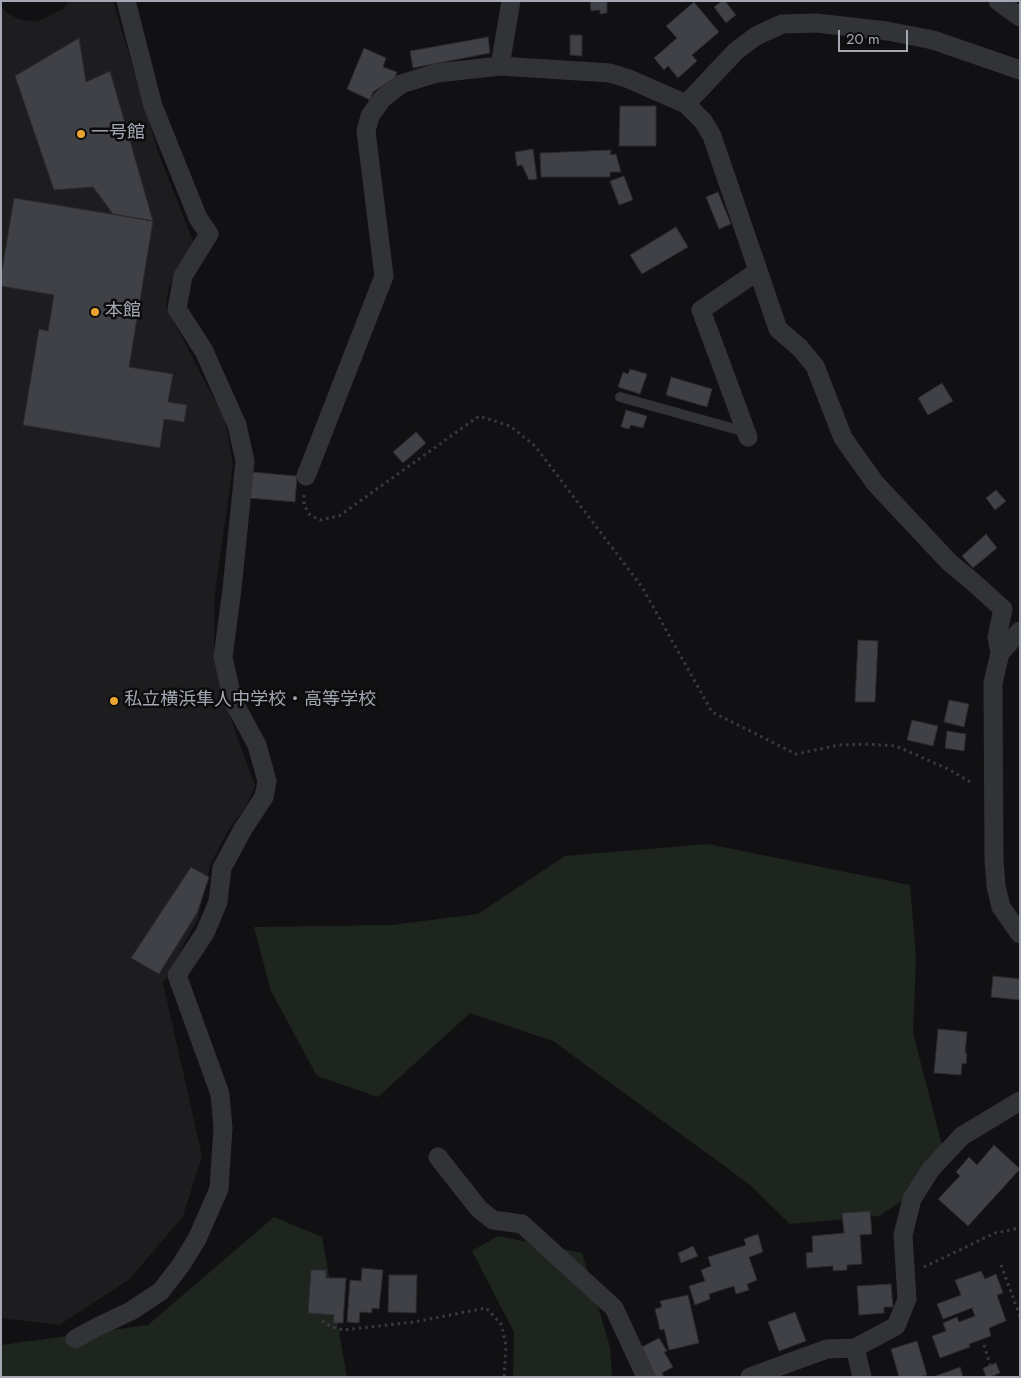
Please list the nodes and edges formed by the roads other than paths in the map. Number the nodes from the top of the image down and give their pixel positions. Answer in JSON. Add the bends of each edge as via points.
{"nodes":[{"id":1,"x":126,"y":1,"type":"edge"},
{"id":2,"x":511,"y":1,"type":"edge"},
{"id":3,"x":998,"y":1,"type":"edge"},
{"id":4,"x":1020,"y":17,"type":"edge"},
{"id":5,"x":500,"y":66,"type":"junction"},
{"id":6,"x":1020,"y":70,"type":"edge"},
{"id":7,"x":686,"y":104,"type":"junction"},
{"id":8,"x":758,"y":271,"type":"junction"},
{"id":9,"x":620,"y":397,"type":"dead end"},
{"id":10,"x":747,"y":434,"type":"joint"},
{"id":11,"x":306,"y":476,"type":"road end"},
{"id":12,"x":1020,"y":630,"type":"edge"},
{"id":13,"x":1000,"y":653,"type":"junction"},
{"id":14,"x":1020,"y":934,"type":"edge"},
{"id":15,"x":1020,"y":1102,"type":"edge"},
{"id":16,"x":438,"y":1157,"type":"dead end"},
{"id":17,"x":75,"y":1339,"type":"dead end"},
{"id":18,"x":855,"y":1348,"type":"junction"},
{"id":19,"x":646,"y":1377,"type":"edge"},
{"id":20,"x":750,"y":1377,"type":"edge"},
{"id":21,"x":862,"y":1377,"type":"edge"}],
"edges":[{"from":1,"to":17,"type":"street","via":[[153,106],[198,218],[209,234],[183,276],[177,309],[204,351],[237,425],[245,461],[223,656],[233,701],[257,746],[267,781],[264,797],[222,868],[218,902],[205,933],[177,975],[220,1094],[223,1128],[219,1189],[197,1239],[161,1291],[131,1312]]},
{"from":2,"to":5,"type":"street"},
{"from":3,"to":4,"type":"street"},
{"from":5,"to":7,"type":"street","via":[[610,73]]},
{"from":5,"to":11,"type":"street","via":[[437,73],[401,84],[382,99],[370,116],[366,131],[384,276]]},
{"from":6,"to":7,"type":"street","via":[[933,40],[816,23],[782,24],[756,36],[736,51]]},
{"from":7,"to":8,"type":"street","via":[[712,136]]},
{"from":8,"to":10,"type":"street","via":[[701,310]]},
{"from":8,"to":13,"type":"street","via":[[778,329],[815,366],[843,438],[875,484],[949,562],[1003,609],[997,637]]},
{"from":9,"to":10,"type":"lane"},
{"from":12,"to":13,"type":"street"},
{"from":13,"to":14,"type":"street","via":[[993,683],[994,859],[1001,907]]},
{"from":15,"to":18,"type":"street","via":[[962,1136],[931,1169],[912,1199],[903,1235],[908,1299],[896,1326]]},
{"from":16,"to":19,"type":"street","via":[[479,1209],[493,1220],[522,1224],[614,1308]]},
{"from":18,"to":20,"type":"street","via":[[827,1349]]},
{"from":18,"to":21,"type":"street"}]}
